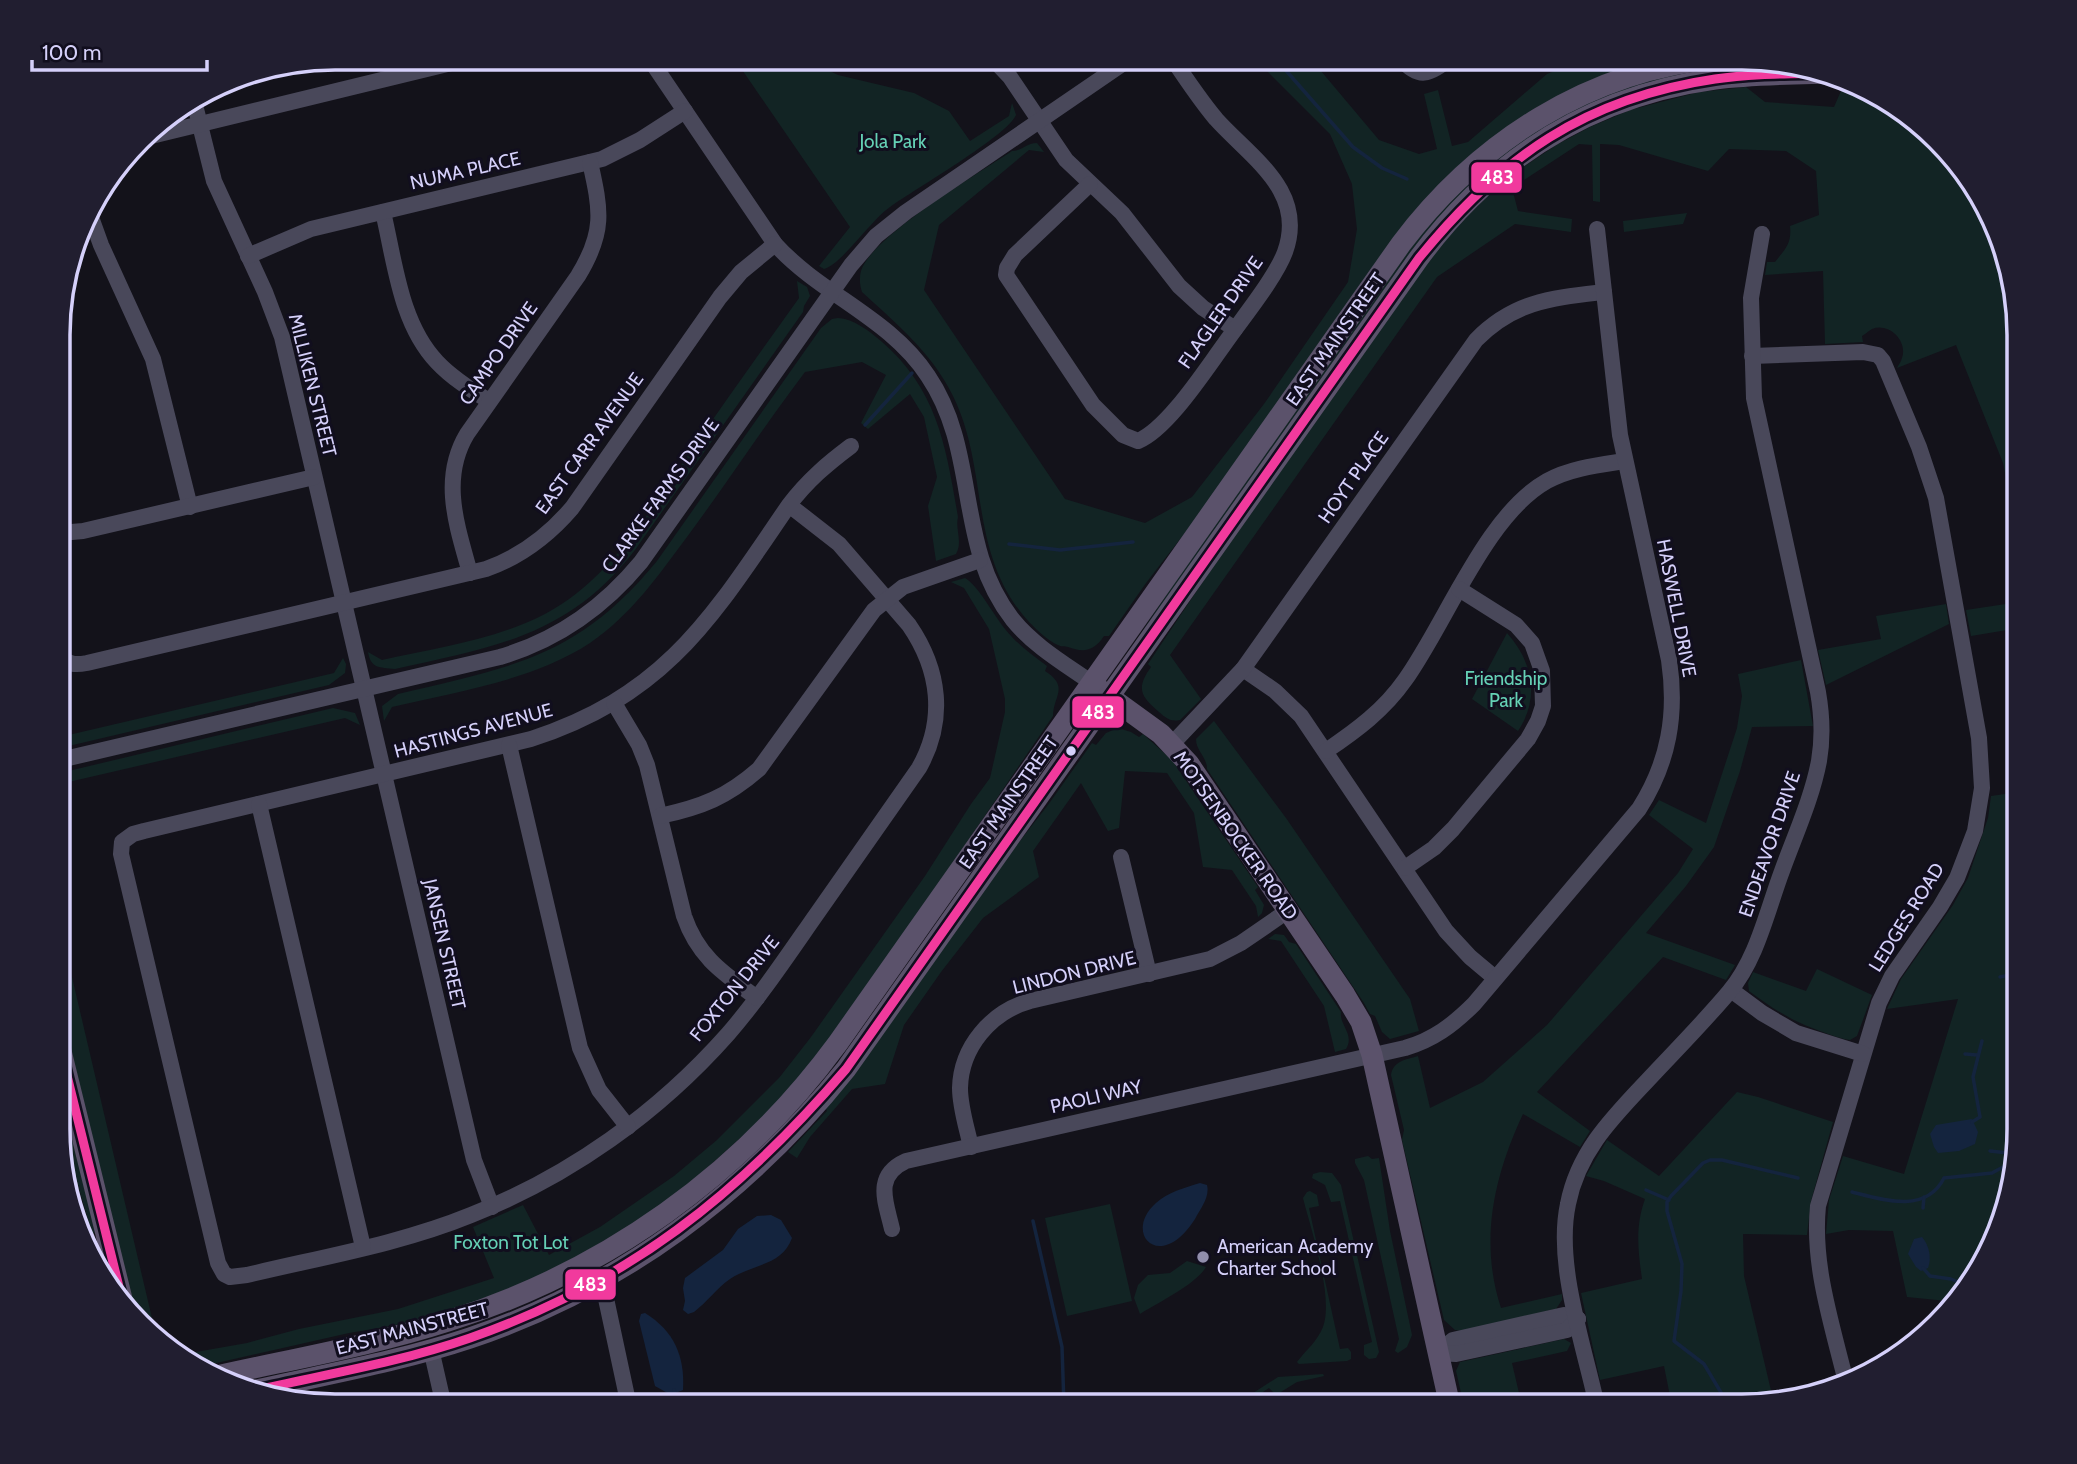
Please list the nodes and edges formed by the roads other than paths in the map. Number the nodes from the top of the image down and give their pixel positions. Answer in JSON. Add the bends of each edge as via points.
{"nodes":[{"id":1,"x":423,"y":70,"type":"edge"},
{"id":2,"x":657,"y":70,"type":"edge"},
{"id":3,"x":1003,"y":70,"type":"edge"},
{"id":4,"x":1113,"y":70,"type":"edge"},
{"id":5,"x":1180,"y":70,"type":"edge"},
{"id":6,"x":1414,"y":70,"type":"edge"},
{"id":7,"x":1432,"y":70,"type":"edge"},
{"id":8,"x":1656,"y":70,"type":"edge"},
{"id":9,"x":1792,"y":75,"type":"edge"},
{"id":10,"x":196,"y":109,"type":"edge"},
{"id":11,"x":685,"y":111,"type":"junction"},
{"id":12,"x":1038,"y":120,"type":"junction"},
{"id":13,"x":200,"y":124,"type":"junction"},
{"id":14,"x":164,"y":133,"type":"edge"},
{"id":15,"x":590,"y":162,"type":"junction"},
{"id":16,"x":1090,"y":184,"type":"junction"},
{"id":17,"x":383,"y":212,"type":"junction"},
{"id":18,"x":94,"y":225,"type":"edge"},
{"id":19,"x":1597,"y":229,"type":"dead end"},
{"id":20,"x":1762,"y":234,"type":"dead end"},
{"id":21,"x":775,"y":244,"type":"junction"},
{"id":22,"x":248,"y":256,"type":"junction"},
{"id":23,"x":833,"y":291,"type":"junction"},
{"id":24,"x":1604,"y":292,"type":"junction"},
{"id":25,"x":1235,"y":329,"type":"junction"},
{"id":26,"x":1752,"y":356,"type":"junction"},
{"id":27,"x":489,"y":401,"type":"junction"},
{"id":28,"x":851,"y":446,"type":"dead end"},
{"id":29,"x":1625,"y":461,"type":"junction"},
{"id":30,"x":314,"y":477,"type":"junction"},
{"id":31,"x":789,"y":505,"type":"junction"},
{"id":32,"x":190,"y":507,"type":"junction"},
{"id":33,"x":70,"y":532,"type":"edge"},
{"id":34,"x":980,"y":560,"type":"junction"},
{"id":35,"x":470,"y":573,"type":"junction"},
{"id":36,"x":1459,"y":589,"type":"junction"},
{"id":37,"x":887,"y":598,"type":"junction"},
{"id":38,"x":344,"y":603,"type":"junction"},
{"id":39,"x":70,"y":663,"type":"edge"},
{"id":40,"x":1243,"y":669,"type":"junction"},
{"id":41,"x":1092,"y":683,"type":"junction"},
{"id":42,"x":364,"y":689,"type":"junction"},
{"id":43,"x":1110,"y":696,"type":"junction"},
{"id":44,"x":614,"y":703,"type":"junction"},
{"id":45,"x":1172,"y":744,"type":"junction"},
{"id":46,"x":509,"y":745,"type":"junction"},
{"id":47,"x":1326,"y":751,"type":"junction"},
{"id":48,"x":70,"y":758,"type":"edge"},
{"id":49,"x":384,"y":775,"type":"junction"},
{"id":50,"x":259,"y":804,"type":"junction"},
{"id":51,"x":660,"y":816,"type":"junction"},
{"id":52,"x":1121,"y":857,"type":"dead end"},
{"id":53,"x":1405,"y":868,"type":"junction"},
{"id":54,"x":1289,"y":910,"type":"junction"},
{"id":55,"x":1149,"y":974,"type":"junction"},
{"id":56,"x":1495,"y":978,"type":"junction"},
{"id":57,"x":1731,"y":990,"type":"junction"},
{"id":58,"x":757,"y":998,"type":"junction"},
{"id":59,"x":1863,"y":1054,"type":"junction"},
{"id":60,"x":1372,"y":1055,"type":"junction"},
{"id":61,"x":70,"y":1088,"type":"edge"},
{"id":62,"x":628,"y":1127,"type":"junction"},
{"id":63,"x":971,"y":1147,"type":"junction"},
{"id":64,"x":683,"y":1201,"type":"junction"},
{"id":65,"x":492,"y":1207,"type":"junction"},
{"id":66,"x":892,"y":1229,"type":"dead end"},
{"id":67,"x":363,"y":1247,"type":"junction"},
{"id":68,"x":224,"y":1275,"type":"joint"},
{"id":69,"x":117,"y":1279,"type":"edge"},
{"id":70,"x":602,"y":1280,"type":"junction"},
{"id":71,"x":1578,"y":1319,"type":"junction"},
{"id":72,"x":431,"y":1349,"type":"junction"},
{"id":73,"x":1437,"y":1353,"type":"junction"},
{"id":74,"x":230,"y":1373,"type":"edge"},
{"id":75,"x":1844,"y":1374,"type":"edge"},
{"id":76,"x":275,"y":1387,"type":"edge"},
{"id":77,"x":441,"y":1394,"type":"edge"},
{"id":78,"x":626,"y":1394,"type":"edge"},
{"id":79,"x":1447,"y":1394,"type":"edge"},
{"id":80,"x":1594,"y":1394,"type":"edge"}],
"edges":[{"from":1,"to":13,"type":"street"},
{"from":2,"to":11,"type":"street","name":"MOTSENBOCKER ROAD"},
{"from":3,"to":12,"type":"street"},
{"from":4,"to":12,"type":"street","name":"CLARKE FARMS DRIVE"},
{"from":5,"to":25,"type":"street","name":"FLAGLER DRIVE","via":[[1208,109],[1276,181],[1288,209],[1289,236],[1282,259]]},
{"from":6,"to":7,"type":"street"},
{"from":8,"to":41,"type":"main road","name":"EAST MAINSTREET","via":[[1564,104],[1509,137],[1450,186],[1401,244]]},
{"from":9,"to":43,"type":"main road","name":"EAST MAINSTREET","via":[[1718,78],[1633,98],[1572,123],[1530,148],[1486,183],[1448,220],[1419,258]]},
{"from":10,"to":13,"type":"street","name":"MILLIKEN STREET"},
{"from":11,"to":15,"type":"street","name":"NUMA PLACE","via":[[625,149]]},
{"from":11,"to":21,"type":"street","name":"MOTSENBOCKER ROAD"},
{"from":12,"to":16,"type":"street"},
{"from":12,"to":23,"type":"street","name":"CLARKE FARMS DRIVE","via":[[882,230]]},
{"from":13,"to":14,"type":"street"},
{"from":13,"to":22,"type":"street","name":"MILLIKEN STREET","via":[[214,181]]},
{"from":15,"to":17,"type":"street","name":"NUMA PLACE"},
{"from":15,"to":27,"type":"street","name":"CAMPO DRIVE","via":[[599,219],[589,257]]},
{"from":16,"to":25,"type":"street","via":[[1122,213],[1188,296]]},
{"from":16,"to":25,"type":"street","name":"FLAGLER DRIVE","via":[[1015,255],[1006,275],[1093,405],[1123,436],[1138,441],[1150,434]]},
{"from":17,"to":22,"type":"street","name":"NUMA PLACE","via":[[295,234]]},
{"from":17,"to":27,"type":"street","via":[[405,306],[422,342],[448,372]]},
{"from":18,"to":32,"type":"street","via":[[153,359]]},
{"from":19,"to":24,"type":"street","name":"HASWELL DRIVE"},
{"from":20,"to":26,"type":"street","name":"ENDEAVOR DRIVE","via":[[1751,298]]},
{"from":21,"to":23,"type":"street","name":"MOTSENBOCKER ROAD"},
{"from":21,"to":35,"type":"street","name":"EAST CARR AVENUE","via":[[727,287],[561,521],[518,554]]},
{"from":22,"to":30,"type":"street","name":"MILLIKEN STREET","via":[[282,337]]},
{"from":23,"to":34,"type":"street","name":"MOTSENBOCKER ROAD","via":[[904,345],[939,394],[960,449]]},
{"from":23,"to":42,"type":"street","name":"CLARKE FARMS DRIVE","via":[[651,549],[601,604],[527,648]]},
{"from":24,"to":29,"type":"street","name":"HASWELL DRIVE"},
{"from":24,"to":40,"type":"street","name":"HOYT PLACE","via":[[1522,306],[1476,340]]},
{"from":26,"to":57,"type":"street","name":"ENDEAVOR DRIVE","via":[[1756,412],[1818,692],[1821,732],[1815,779],[1803,815],[1762,927]]},
{"from":26,"to":59,"type":"street","name":"LEDGES ROAD","via":[[1863,352],[1878,355],[1883,362],[1932,481],[1979,738],[1981,802],[1970,846],[1950,892],[1884,990]]},
{"from":27,"to":35,"type":"street","name":"CAMPO DRIVE","via":[[459,449],[451,484]]},
{"from":28,"to":31,"type":"street","name":"HASTINGS AVENUE","via":[[815,474]]},
{"from":29,"to":36,"type":"street","via":[[1566,472],[1536,488],[1511,511]]},
{"from":29,"to":56,"type":"street","name":"HASWELL DRIVE","via":[[1671,673],[1673,709],[1667,747],[1639,809]]},
{"from":30,"to":32,"type":"street"},
{"from":30,"to":38,"type":"street","name":"MILLIKEN STREET"},
{"from":31,"to":37,"type":"street","name":"FOXTON DRIVE","via":[[832,537]]},
{"from":31,"to":44,"type":"street","name":"HASTINGS AVENUE","via":[[697,634],[662,668]]},
{"from":32,"to":33,"type":"street"},
{"from":34,"to":37,"type":"street","via":[[903,586]]},
{"from":34,"to":41,"type":"street","name":"MOTSENBOCKER ROAD","via":[[993,591],[1015,623]]},
{"from":35,"to":38,"type":"street","name":"EAST CARR AVENUE"},
{"from":36,"to":47,"type":"street","via":[[1395,694],[1368,721]]},
{"from":36,"to":53,"type":"street","via":[[1512,622],[1532,643],[1542,671],[1543,706],[1528,739],[1453,829]]},
{"from":37,"to":51,"type":"street","via":[[866,620],[759,769],[710,803]]},
{"from":37,"to":58,"type":"street","name":"FOXTON DRIVE","via":[[919,639],[931,666],[937,702],[931,743],[919,768]]},
{"from":38,"to":39,"type":"street","name":"EAST CARR AVENUE","via":[[87,663]]},
{"from":38,"to":42,"type":"street","name":"MILLIKEN STREET"},
{"from":40,"to":45,"type":"street","name":"HOYT PLACE"},
{"from":40,"to":47,"type":"street","via":[[1287,702]]},
{"from":41,"to":43,"type":"main road","name":"MOTSENBOCKER ROAD"},
{"from":41,"to":64,"type":"main road","name":"EAST MAINSTREET","via":[[828,1057],[756,1138]]},
{"from":42,"to":48,"type":"street","name":"CLARKE FARMS DRIVE"},
{"from":42,"to":49,"type":"street","name":"JANSEN STREET"},
{"from":43,"to":45,"type":"main road","name":"MOTSENBOCKER ROAD"},
{"from":43,"to":70,"type":"main road","name":"EAST MAINSTREET","via":[[878,1025],[807,1117],[709,1208]]},
{"from":44,"to":46,"type":"street","name":"HASTINGS AVENUE","via":[[565,727]]},
{"from":44,"to":51,"type":"street","via":[[643,754]]},
{"from":45,"to":54,"type":"main road","name":"MOTSENBOCKER ROAD"},
{"from":46,"to":49,"type":"street","name":"HASTINGS AVENUE"},
{"from":46,"to":62,"type":"street","via":[[580,1048],[599,1090]]},
{"from":47,"to":53,"type":"street"},
{"from":49,"to":50,"type":"street","name":"HASTINGS AVENUE"},
{"from":49,"to":65,"type":"street","name":"JANSEN STREET","via":[[474,1160]]},
{"from":50,"to":67,"type":"street"},
{"from":50,"to":68,"type":"street","name":"HASTINGS AVENUE","via":[[133,834],[122,842],[121,854]]},
{"from":51,"to":58,"type":"street","via":[[691,935],[718,970]]},
{"from":52,"to":55,"type":"street"},
{"from":53,"to":56,"type":"street","via":[[1453,939]]},
{"from":54,"to":55,"type":"street","name":"LINDON DRIVE","via":[[1220,955]]},
{"from":54,"to":60,"type":"main road","name":"MOTSENBOCKER ROAD","via":[[1357,1014]]},
{"from":55,"to":63,"type":"street","name":"LINDON DRIVE","via":[[1028,994],[990,1023],[977,1038],[961,1077],[960,1098]]},
{"from":56,"to":60,"type":"street","name":"HASWELL DRIVE","via":[[1446,1030],[1415,1045]]},
{"from":57,"to":59,"type":"street","via":[[1796,1033]]},
{"from":57,"to":71,"type":"street","name":"ENDEAVOR DRIVE","via":[[1606,1124],[1581,1163],[1564,1226],[1566,1266]]},
{"from":58,"to":62,"type":"street","name":"FOXTON DRIVE","via":[[699,1065]]},
{"from":59,"to":75,"type":"street","name":"LEDGES ROAD","via":[[1818,1206],[1816,1229],[1820,1274]]},
{"from":60,"to":63,"type":"street","name":"PAOLI WAY"},
{"from":60,"to":73,"type":"main road","name":"MOTSENBOCKER ROAD"},
{"from":61,"to":69,"type":"main road"},
{"from":62,"to":65,"type":"street","name":"FOXTON DRIVE","via":[[559,1173]]},
{"from":63,"to":66,"type":"street","name":"PAOLI WAY","via":[[885,1168],[884,1191]]},
{"from":64,"to":70,"type":"main road","via":[[674,1221],[605,1265]]},
{"from":64,"to":74,"type":"main road","name":"EAST MAINSTREET","via":[[594,1259],[489,1308],[431,1327]]},
{"from":65,"to":67,"type":"street","name":"FOXTON DRIVE","via":[[428,1231]]},
{"from":67,"to":68,"type":"street","name":"FOXTON DRIVE","via":[[247,1275]]},
{"from":70,"to":72,"type":"main road","name":"EAST MAINSTREET","via":[[519,1320]]},
{"from":70,"to":78,"type":"street"},
{"from":71,"to":73,"type":"street","via":[[1564,1315],[1453,1340]]},
{"from":71,"to":80,"type":"street","name":"ENDEAVOR DRIVE"},
{"from":72,"to":76,"type":"main road","name":"EAST MAINSTREET"},
{"from":72,"to":77,"type":"street"},
{"from":73,"to":79,"type":"main road","name":"MOTSENBOCKER ROAD"}]}
